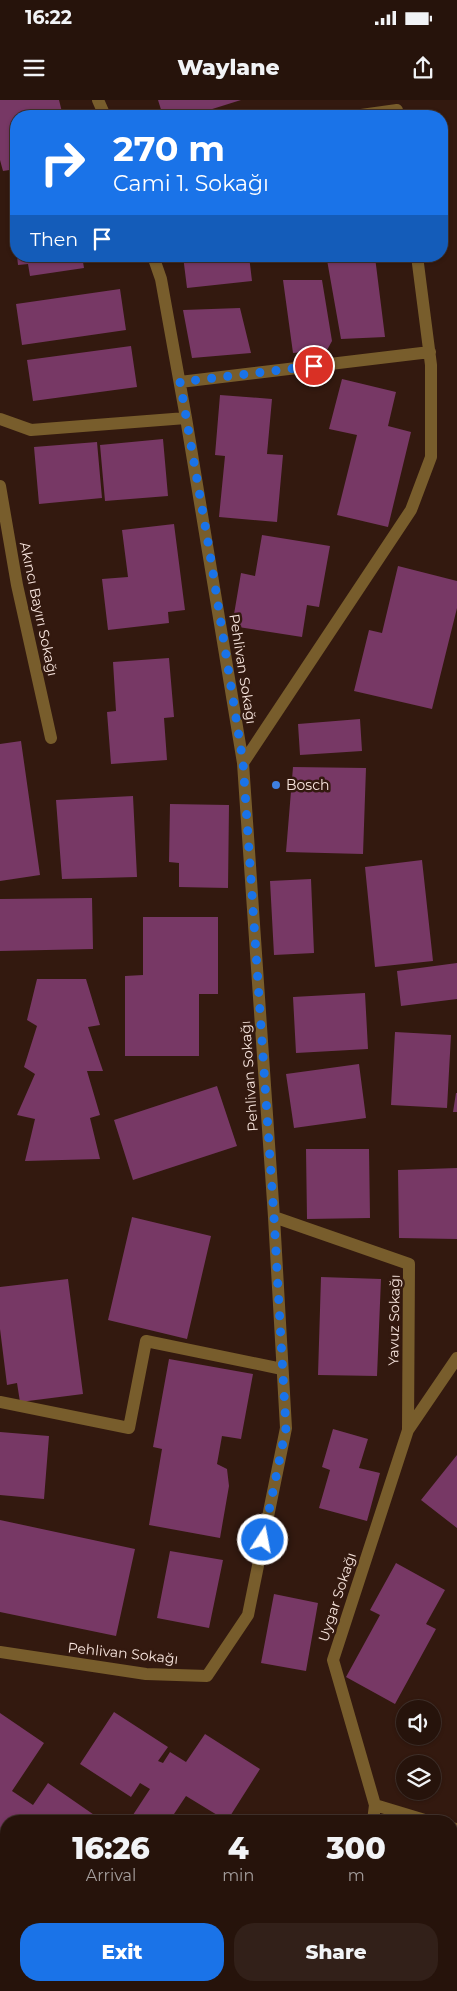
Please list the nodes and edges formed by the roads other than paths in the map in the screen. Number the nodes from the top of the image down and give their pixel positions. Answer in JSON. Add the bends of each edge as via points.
{"nodes":[{"id":1,"x":155,"y":262,"type":"edge"},
{"id":2,"x":418,"y":262,"type":"edge"},
{"id":3,"x":430,"y":352,"type":"junction"},
{"id":4,"x":180,"y":382,"type":"junction"},
{"id":5,"x":186,"y":418,"type":"junction"},
{"id":6,"x":0,"y":419,"type":"edge"},
{"id":7,"x":0,"y":486,"type":"edge"},
{"id":8,"x":51,"y":738,"type":"dead end"},
{"id":9,"x":243,"y":762,"type":"junction"},
{"id":10,"x":274,"y":1217,"type":"junction"},
{"id":11,"x":457,"y":1358,"type":"edge"},
{"id":12,"x":282,"y":1369,"type":"junction"},
{"id":13,"x":0,"y":1402,"type":"edge"},
{"id":14,"x":408,"y":1430,"type":"junction"},
{"id":15,"x":0,"y":1652,"type":"edge"},
{"id":16,"x":376,"y":1805,"type":"junction"},
{"id":17,"x":374,"y":1815,"type":"edge"},
{"id":18,"x":408,"y":1815,"type":"edge"}],
"edges":[{"from":1,"to":4,"type":"street","name":"Pehlivan Sokağı"},
{"from":2,"to":3,"type":"street"},
{"from":3,"to":4,"type":"street"},
{"from":3,"to":9,"type":"street","via":[[431,457],[410,510]]},
{"from":4,"to":5,"type":"street","name":"Pehlivan Sokağı"},
{"from":5,"to":6,"type":"street","via":[[31,430]]},
{"from":5,"to":9,"type":"street","name":"Pehlivan Sokağı"},
{"from":7,"to":8,"type":"street","name":"Akıncı Bayırı Sokağı","via":[[17,585]]},
{"from":9,"to":10,"type":"street","name":"Pehlivan Sokağı"},
{"from":10,"to":12,"type":"street","name":"Pehlivan Sokağı"},
{"from":10,"to":14,"type":"street","name":"Yavuz Sokağı","via":[[409,1264]]},
{"from":11,"to":14,"type":"street","name":"Uygar Sokağı"},
{"from":12,"to":13,"type":"street","via":[[146,1341],[128,1428]]},
{"from":12,"to":15,"type":"street","name":"Pehlivan Sokağı","via":[[286,1428],[248,1615],[208,1676],[146,1674]]},
{"from":14,"to":16,"type":"street","name":"Uygar Sokağı","via":[[333,1660]]},
{"from":16,"to":17,"type":"street"},
{"from":16,"to":18,"type":"street"}]}
